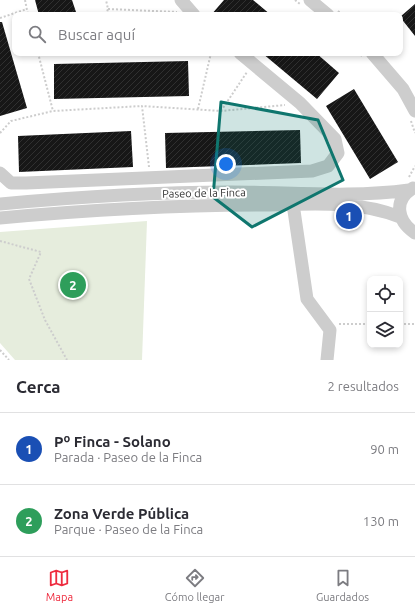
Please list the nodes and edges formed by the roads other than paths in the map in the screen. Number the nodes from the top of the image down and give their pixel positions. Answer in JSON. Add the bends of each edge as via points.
{"nodes":[{"id":1,"x":181,"y":0,"type":"edge"},
{"id":2,"x":310,"y":0,"type":"edge"},
{"id":3,"x":191,"y":12,"type":"edge"},
{"id":4,"x":324,"y":12,"type":"edge"},
{"id":5,"x":244,"y":56,"type":"edge"},
{"id":6,"x":375,"y":56,"type":"edge"},
{"id":7,"x":415,"y":111,"type":"edge"},
{"id":8,"x":0,"y":173,"type":"edge"},
{"id":9,"x":413,"y":188,"type":"edge"},
{"id":10,"x":0,"y":204,"type":"edge"},
{"id":11,"x":293,"y":204,"type":"junction"},
{"id":12,"x":400,"y":217,"type":"junction"},
{"id":13,"x":0,"y":218,"type":"edge"},
{"id":14,"x":415,"y":233,"type":"edge"},
{"id":15,"x":327,"y":360,"type":"edge"}],
"edges":[{"from":1,"to":3,"type":"street"},
{"from":2,"to":4,"type":"street"},
{"from":5,"to":8,"type":"street","via":[[300,103],[336,139],[338,152],[328,166],[312,171],[11,183]]},
{"from":6,"to":7,"type":"street","via":[[403,89]]},
{"from":9,"to":10,"type":"street","name":"Paseo de la Finca","via":[[366,194],[145,194]]},
{"from":9,"to":12,"type":"street","via":[[401,202]]},
{"from":11,"to":12,"type":"street","name":"Paseo de la Finca","via":[[366,206]]},
{"from":11,"to":13,"type":"street","name":"Paseo de la Finca","via":[[151,207]]},
{"from":11,"to":15,"type":"street","via":[[307,300],[330,330]]},
{"from":12,"to":14,"type":"street","via":[[406,227]]}]}
